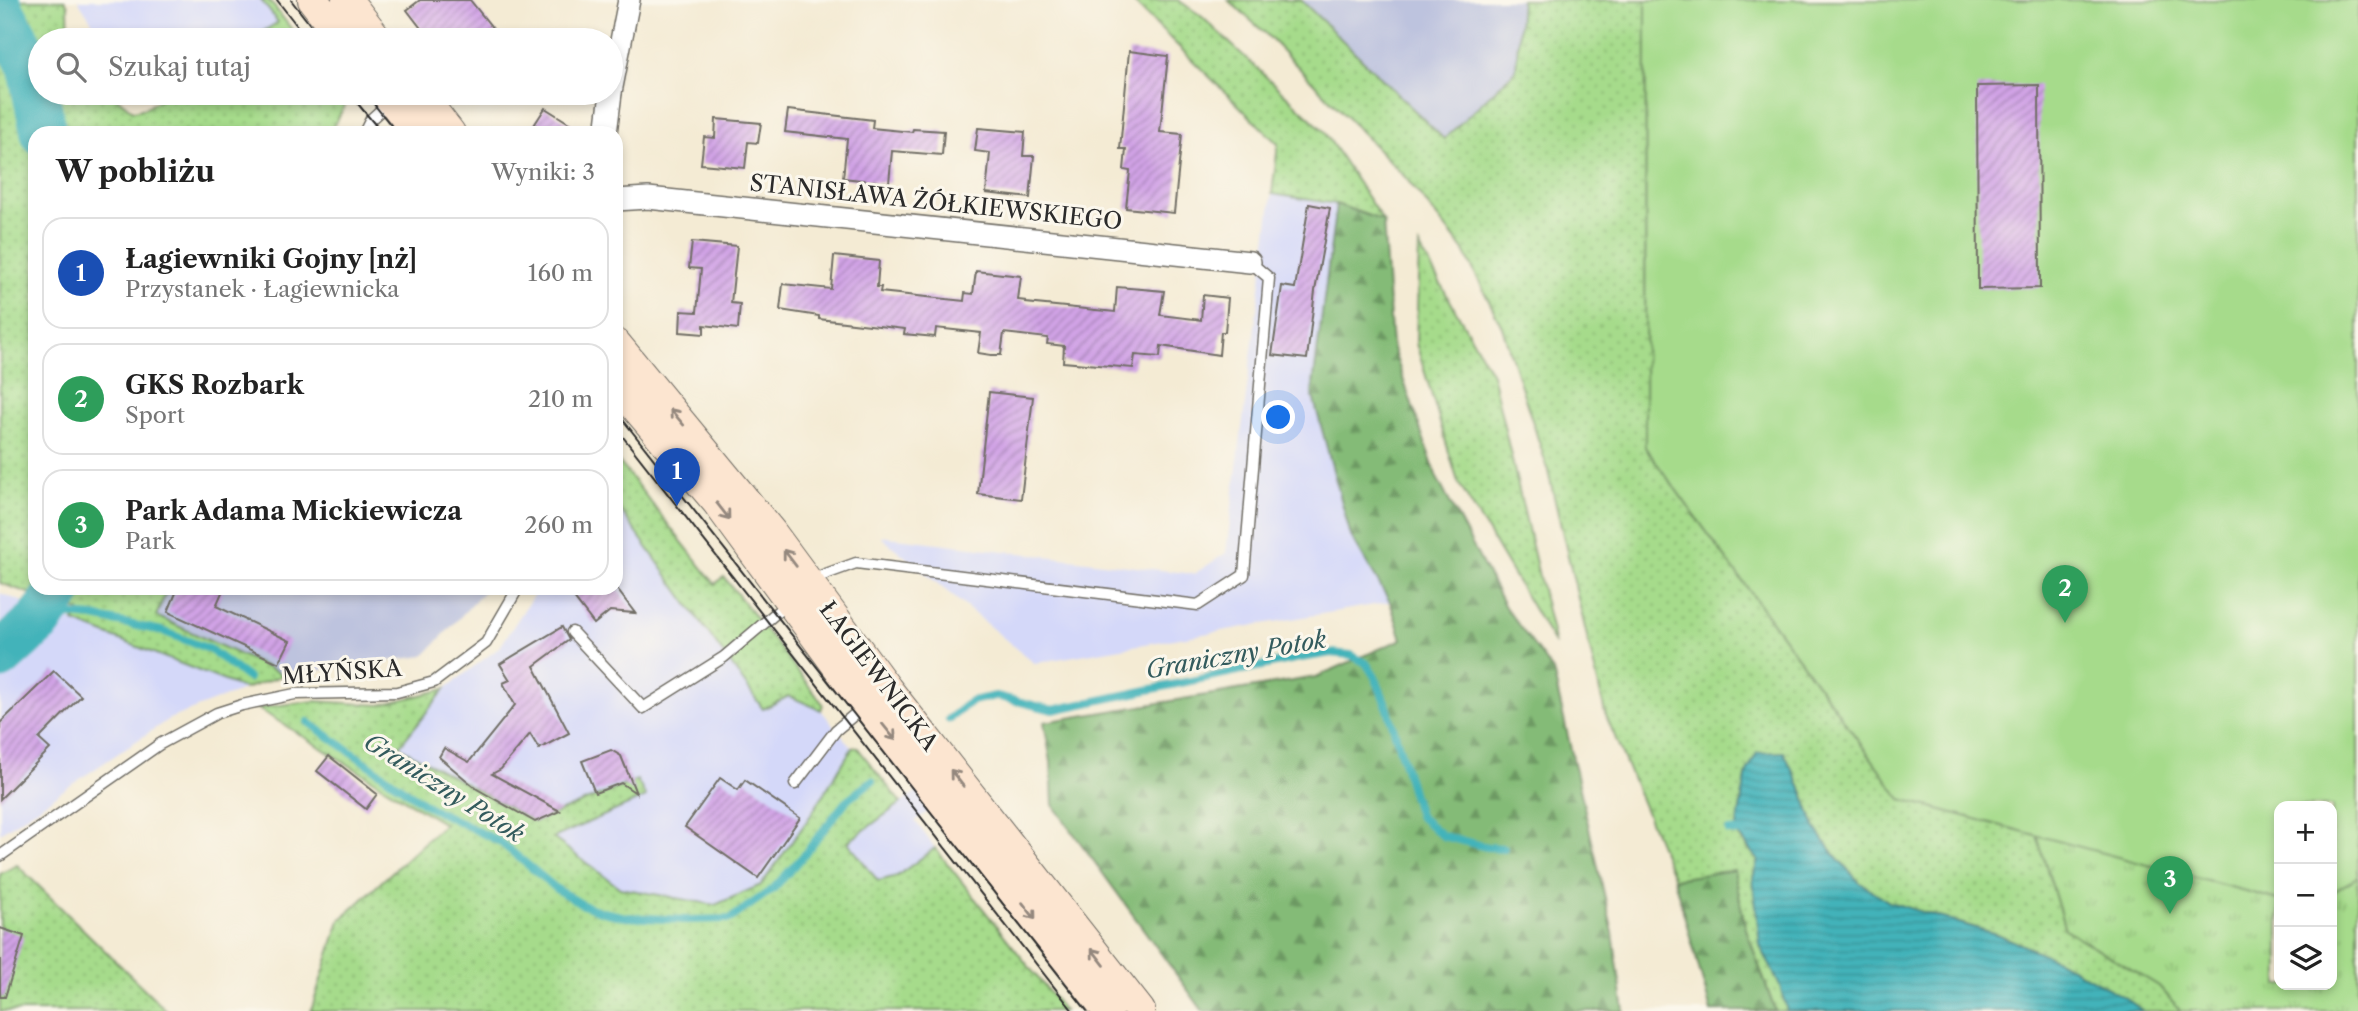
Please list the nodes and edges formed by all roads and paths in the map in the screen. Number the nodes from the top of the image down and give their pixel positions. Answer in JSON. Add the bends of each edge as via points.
{"nodes":[{"id":1,"x":313,"y":0,"type":"edge"},
{"id":2,"x":347,"y":0,"type":"edge"},
{"id":3,"x":629,"y":0,"type":"edge"},
{"id":4,"x":335,"y":28,"type":"edge"},
{"id":5,"x":369,"y":28,"type":"edge"},
{"id":6,"x":623,"y":31,"type":"edge"},
{"id":7,"x":387,"y":105,"type":"edge"},
{"id":8,"x":404,"y":105,"type":"edge"},
{"id":9,"x":412,"y":105,"type":"edge"},
{"id":10,"x":610,"y":105,"type":"edge"},
{"id":11,"x":368,"y":126,"type":"edge"},
{"id":12,"x":414,"y":126,"type":"edge"},
{"id":13,"x":441,"y":126,"type":"edge"},
{"id":14,"x":607,"y":126,"type":"edge"},
{"id":15,"x":623,"y":200,"type":"edge"},
{"id":16,"x":1250,"y":262,"type":"joint"},
{"id":17,"x":623,"y":366,"type":"edge"},
{"id":18,"x":800,"y":594,"type":"junction"},
{"id":19,"x":514,"y":595,"type":"edge"},
{"id":20,"x":572,"y":632,"type":"dead end"},
{"id":21,"x":877,"y":697,"type":"junction"},
{"id":22,"x":795,"y":784,"type":"dead end"},
{"id":23,"x":0,"y":856,"type":"edge"},
{"id":24,"x":1108,"y":1011,"type":"edge"},
{"id":25,"x":1140,"y":1011,"type":"edge"}],
"edges":[{"from":1,"to":4,"type":"main road"},
{"from":2,"to":5,"type":"main road"},
{"from":3,"to":6,"type":"street"},
{"from":7,"to":11,"type":"lane"},
{"from":8,"to":12,"type":"main road"},
{"from":9,"to":13,"type":"main road"},
{"from":10,"to":14,"type":"street"},
{"from":15,"to":16,"type":"street","name":"STANISŁAWA ŻÓŁKIEWSKIEGO","via":[[648,198]]},
{"from":16,"to":18,"type":"lane","via":[[1269,278],[1244,575],[1198,605],[856,563],[823,575]]},
{"from":17,"to":18,"type":"main road","name":"ŁAGIEWNICKA","via":[[717,502]]},
{"from":18,"to":20,"type":"lane","via":[[724,657],[643,708]]},
{"from":18,"to":21,"type":"main road","name":"ŁAGIEWNICKA"},
{"from":19,"to":23,"type":"lane","name":"MŁYŃSKA","via":[[486,643],[434,682],[397,692],[295,694],[217,713],[160,744]]},
{"from":21,"to":22,"type":"lane","via":[[836,730]]},
{"from":21,"to":24,"type":"main road","name":"ŁAGIEWNICKA","one_way":true},
{"from":25,"to":21,"type":"main road","name":"ŁAGIEWNICKA","one_way":true}]}
